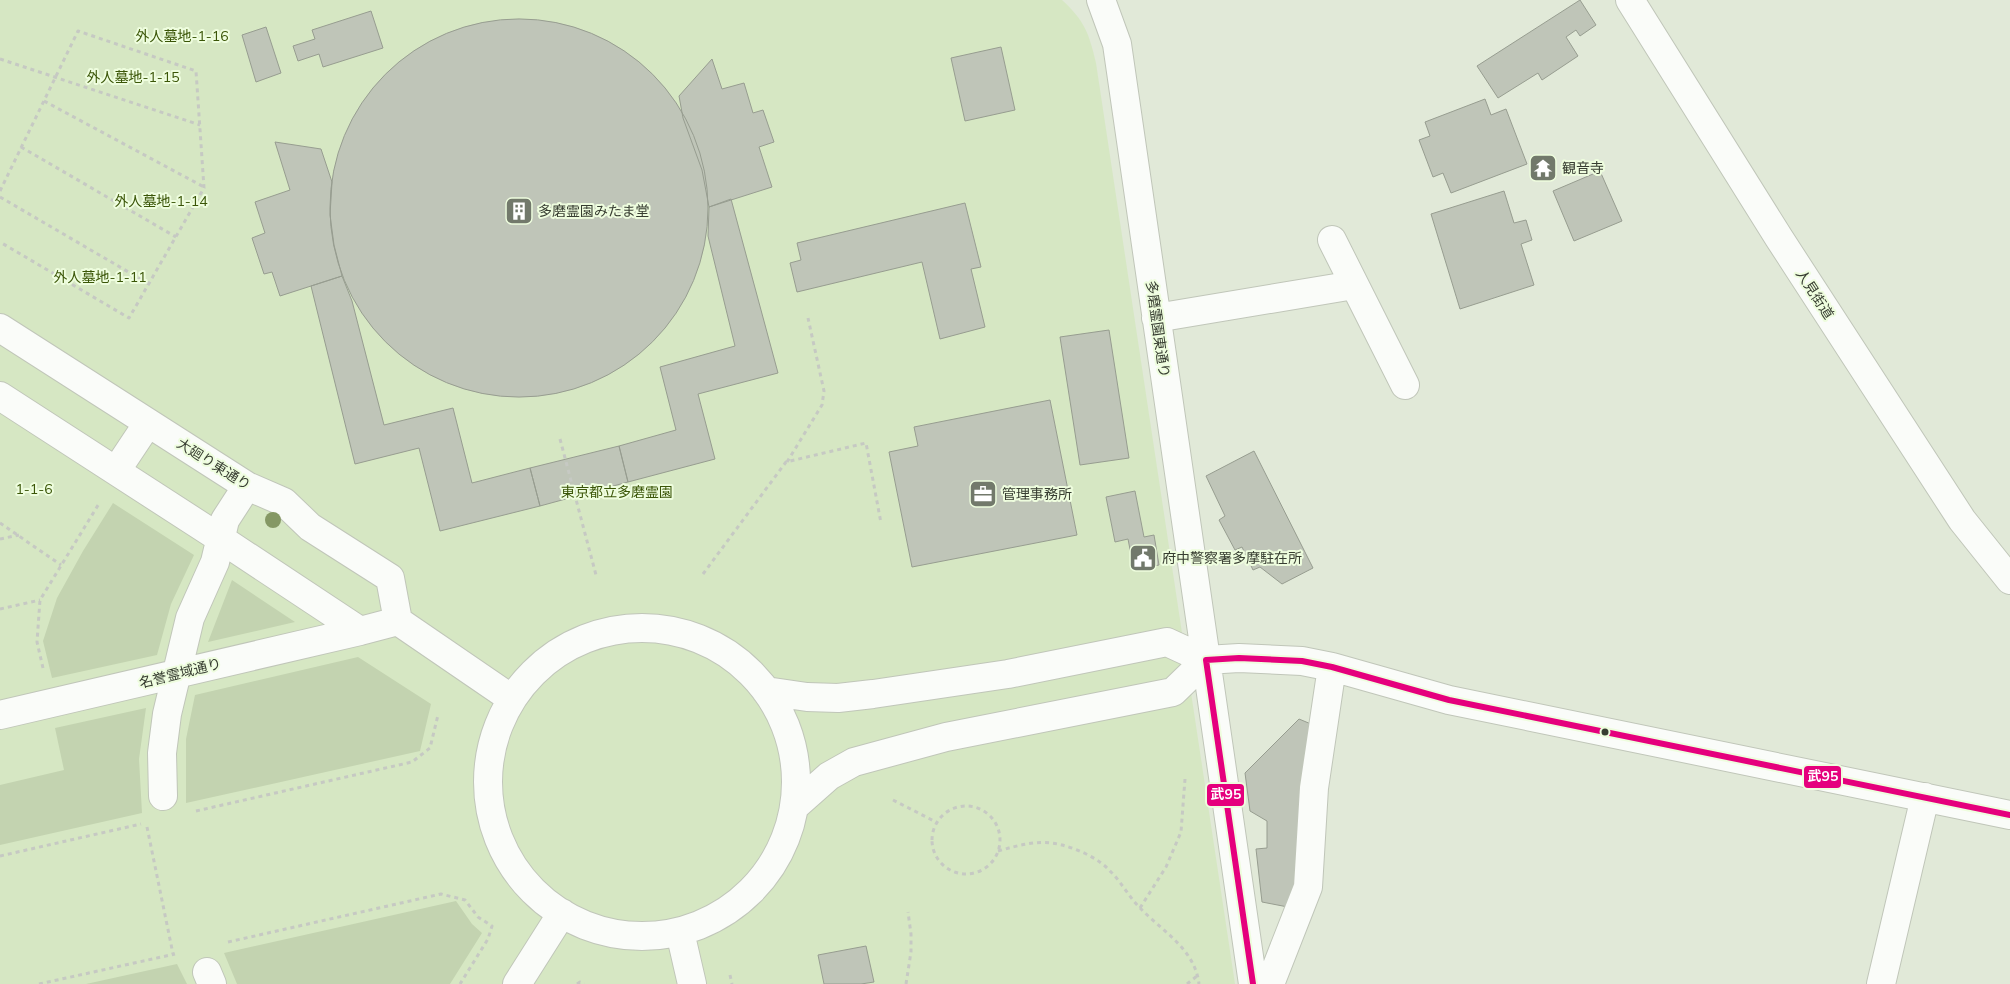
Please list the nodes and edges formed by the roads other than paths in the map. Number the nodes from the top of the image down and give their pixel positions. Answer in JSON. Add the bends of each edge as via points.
{"nodes":[{"id":1,"x":1101,"y":0,"type":"edge"},
{"id":2,"x":1630,"y":0,"type":"edge"},
{"id":3,"x":1332,"y":240,"type":"dead end"},
{"id":4,"x":1354,"y":285,"type":"junction"},
{"id":5,"x":1156,"y":318,"type":"junction"},
{"id":6,"x":0,"y":328,"type":"edge"},
{"id":7,"x":1405,"y":385,"type":"dead end"},
{"id":8,"x":0,"y":396,"type":"edge"},
{"id":9,"x":148,"y":423,"type":"junction"},
{"id":10,"x":116,"y":471,"type":"junction"},
{"id":11,"x":247,"y":486,"type":"junction"},
{"id":12,"x":221,"y":538,"type":"junction"},
{"id":13,"x":2010,"y":580,"type":"edge"},
{"id":14,"x":398,"y":621,"type":"junction"},
{"id":15,"x":360,"y":631,"type":"junction"},
{"id":16,"x":1206,"y":660,"type":"junction"},
{"id":17,"x":1332,"y":667,"type":"junction"},
{"id":18,"x":176,"y":674,"type":"junction"},
{"id":19,"x":766,"y":691,"type":"junction"},
{"id":20,"x":512,"y":698,"type":"junction"},
{"id":21,"x":0,"y":715,"type":"edge"},
{"id":22,"x":163,"y":796,"type":"dead end"},
{"id":23,"x":1925,"y":797,"type":"junction"},
{"id":24,"x":794,"y":807,"type":"junction"},
{"id":25,"x":2010,"y":815,"type":"edge"},
{"id":26,"x":562,"y":913,"type":"junction"},
{"id":27,"x":680,"y":932,"type":"junction"},
{"id":28,"x":517,"y":984,"type":"edge"},
{"id":29,"x":692,"y":984,"type":"edge"},
{"id":30,"x":1253,"y":984,"type":"edge"},
{"id":31,"x":1270,"y":984,"type":"edge"},
{"id":32,"x":1881,"y":984,"type":"edge"}],
"edges":[{"from":1,"to":5,"type":"street","name":"多磨霊園東通り","via":[[1117,44]]},
{"from":2,"to":13,"type":"street","name":"人見街道","via":[[1962,520]]},
{"from":3,"to":4,"type":"street"},
{"from":4,"to":5,"type":"street"},
{"from":4,"to":7,"type":"street"},
{"from":5,"to":16,"type":"street","name":"多磨霊園東通り"},
{"from":6,"to":9,"type":"street","name":"大廻り東通り"},
{"from":8,"to":10,"type":"street"},
{"from":9,"to":10,"type":"street"},
{"from":9,"to":11,"type":"street","name":"大廻り東通り"},
{"from":10,"to":12,"type":"street"},
{"from":11,"to":12,"type":"street","via":[[225,520]]},
{"from":11,"to":14,"type":"street","name":"大廻り東通り","via":[[284,502],[310,527],[390,578]]},
{"from":12,"to":15,"type":"street"},
{"from":12,"to":18,"type":"street","via":[[215,562],[190,618]]},
{"from":14,"to":15,"type":"street"},
{"from":14,"to":20,"type":"street"},
{"from":15,"to":18,"type":"street","name":"名誉霊域通り"},
{"from":16,"to":17,"type":"street","via":[[1267,658]]},
{"from":16,"to":19,"type":"street","via":[[1167,642],[1008,674],[873,694],[807,698]]},
{"from":16,"to":24,"type":"street","via":[[1173,692],[946,737],[854,762],[829,776]]},
{"from":16,"to":30,"type":"street","name":"多磨霊園東通り"},
{"from":17,"to":23,"type":"street","via":[[1449,700]]},
{"from":17,"to":31,"type":"street","via":[[1314,788],[1308,887]]},
{"from":18,"to":21,"type":"street","name":"名誉霊域通り"},
{"from":18,"to":22,"type":"street","via":[[162,753]]},
{"from":19,"to":20,"type":"street","via":[[746,668],[721,650],[694,637],[665,629],[634,628],[604,632],[576,642],[550,657]]},
{"from":19,"to":24,"type":"street","via":[[792,746],[796,776]]},
{"from":20,"to":26,"type":"street","via":[[497,729],[489,758],[492,818],[502,847],[517,873],[538,896]]},
{"from":23,"to":25,"type":"street"},
{"from":23,"to":32,"type":"street"},
{"from":24,"to":27,"type":"street","via":[[774,862],[756,886],[733,907]]},
{"from":26,"to":27,"type":"street","via":[[590,928],[618,935],[649,937]]},
{"from":26,"to":28,"type":"street"},
{"from":27,"to":29,"type":"street"}]}
